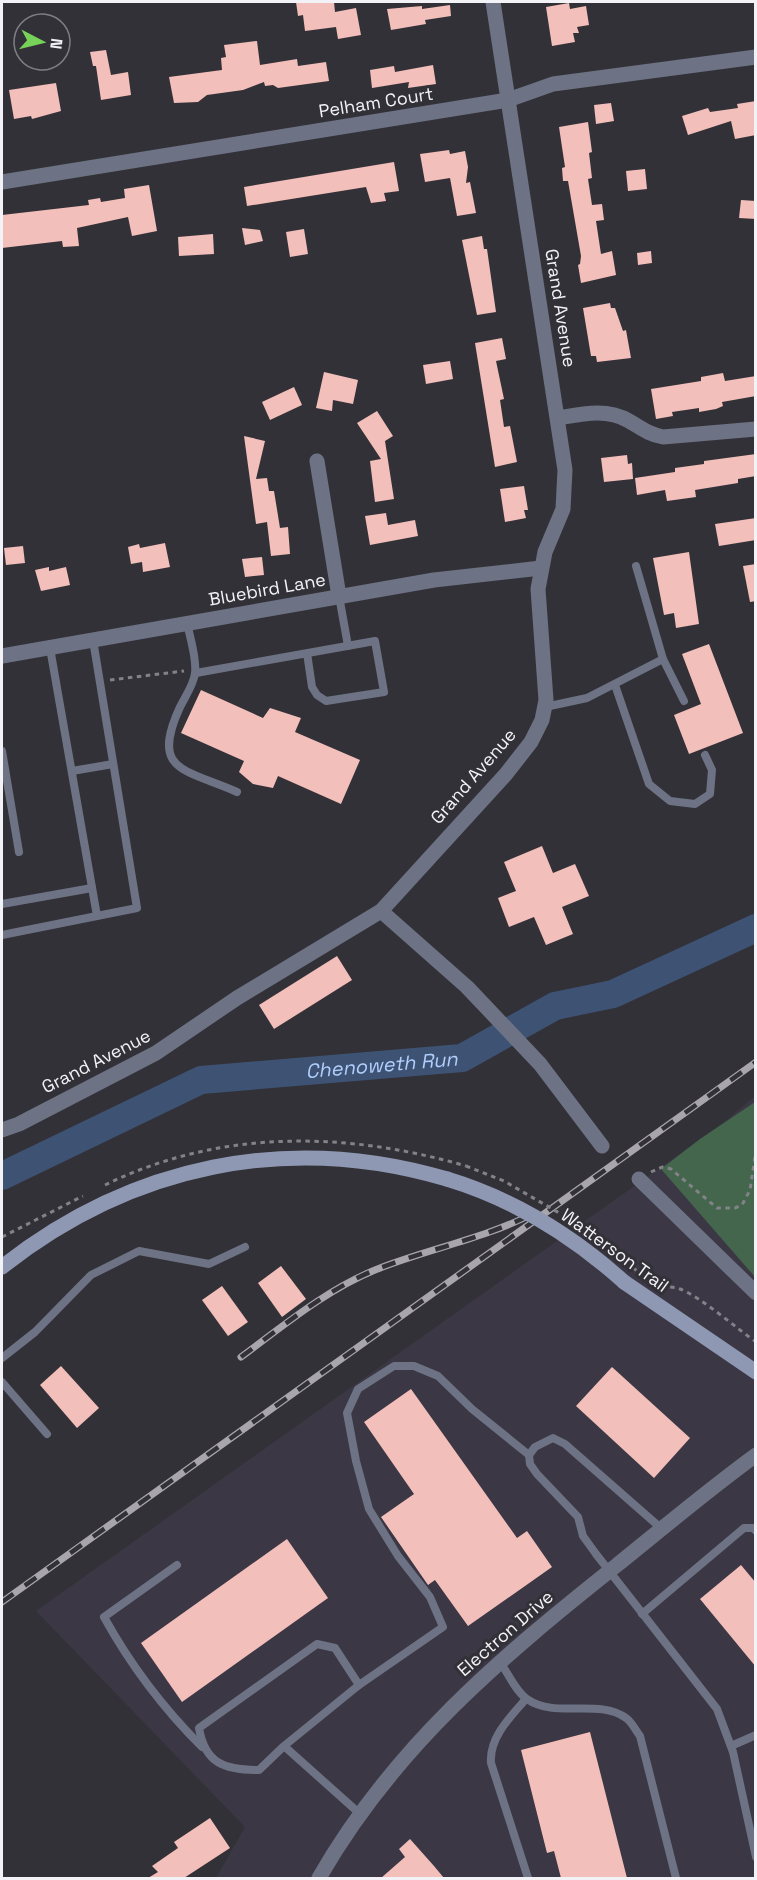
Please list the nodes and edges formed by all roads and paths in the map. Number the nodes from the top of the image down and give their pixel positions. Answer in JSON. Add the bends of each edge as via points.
{"nodes":[{"id":1,"x":493,"y":2,"type":"edge"},
{"id":2,"x":756,"y":57,"type":"edge"},
{"id":3,"x":508,"y":100,"type":"junction"},
{"id":4,"x":2,"y":182,"type":"edge"},
{"id":5,"x":559,"y":418,"type":"junction"},
{"id":6,"x":756,"y":429,"type":"edge"},
{"id":7,"x":317,"y":461,"type":"dead end"},
{"id":8,"x":636,"y":566,"type":"dead end"},
{"id":9,"x":541,"y":568,"type":"junction"},
{"id":10,"x":339,"y":596,"type":"junction"},
{"id":11,"x":187,"y":623,"type":"junction"},
{"id":12,"x":93,"y":640,"type":"junction"},
{"id":13,"x":348,"y":646,"type":"junction"},
{"id":14,"x":50,"y":648,"type":"junction"},
{"id":15,"x":307,"y":653,"type":"junction"},
{"id":16,"x":2,"y":656,"type":"edge"},
{"id":17,"x":663,"y":659,"type":"junction"},
{"id":18,"x":195,"y":671,"type":"junction"},
{"id":19,"x":99,"y":682,"type":"junction"},
{"id":20,"x":615,"y":685,"type":"junction"},
{"id":21,"x":684,"y":701,"type":"dead end"},
{"id":22,"x":545,"y":707,"type":"junction"},
{"id":23,"x":2,"y":752,"type":"edge"},
{"id":24,"x":705,"y":755,"type":"dead end"},
{"id":25,"x":113,"y":764,"type":"junction"},
{"id":26,"x":72,"y":771,"type":"junction"},
{"id":27,"x":237,"y":792,"type":"dead end"},
{"id":28,"x":19,"y":852,"type":"dead end"},
{"id":29,"x":92,"y":888,"type":"junction"},
{"id":30,"x":2,"y":904,"type":"edge"},
{"id":31,"x":381,"y":911,"type":"junction"},
{"id":32,"x":97,"y":916,"type":"junction"},
{"id":33,"x":2,"y":935,"type":"edge"},
{"id":34,"x":2,"y":1130,"type":"edge"},
{"id":35,"x":602,"y":1146,"type":"dead end"},
{"id":36,"x":756,"y":1150,"type":"edge"},
{"id":37,"x":639,"y":1179,"type":"joint"},
{"id":38,"x":245,"y":1247,"type":"dead end"},
{"id":39,"x":2,"y":1268,"type":"edge"},
{"id":40,"x":637,"y":1271,"type":"dead end"},
{"id":41,"x":756,"y":1293,"type":"edge"},
{"id":42,"x":756,"y":1342,"type":"edge"},
{"id":43,"x":2,"y":1358,"type":"edge"},
{"id":44,"x":756,"y":1372,"type":"edge"},
{"id":45,"x":2,"y":1382,"type":"edge"},
{"id":46,"x":47,"y":1434,"type":"dead end"},
{"id":47,"x":529,"y":1455,"type":"junction"},
{"id":48,"x":756,"y":1455,"type":"edge"},
{"id":49,"x":662,"y":1528,"type":"junction"},
{"id":50,"x":756,"y":1531,"type":"edge"},
{"id":51,"x":177,"y":1564,"type":"dead end"},
{"id":52,"x":609,"y":1571,"type":"junction"},
{"id":53,"x":642,"y":1614,"type":"junction"},
{"id":54,"x":500,"y":1662,"type":"junction"},
{"id":55,"x":359,"y":1685,"type":"junction"},
{"id":56,"x":526,"y":1699,"type":"junction"},
{"id":57,"x":756,"y":1735,"type":"edge"},
{"id":58,"x":284,"y":1746,"type":"junction"},
{"id":59,"x":731,"y":1746,"type":"junction"},
{"id":60,"x":202,"y":1747,"type":"junction"},
{"id":61,"x":360,"y":1813,"type":"junction"},
{"id":62,"x":756,"y":1857,"type":"edge"},
{"id":63,"x":319,"y":1878,"type":"edge"},
{"id":64,"x":528,"y":1878,"type":"edge"},
{"id":65,"x":676,"y":1878,"type":"edge"}],
"edges":[{"from":1,"to":3,"type":"street","name":"Grand Avenue"},
{"from":2,"to":3,"type":"street","name":"Pelham Court","via":[[553,84]]},
{"from":3,"to":4,"type":"street","name":"Pelham Court"},
{"from":3,"to":5,"type":"street","name":"Grand Avenue"},
{"from":5,"to":6,"type":"street","via":[[594,412],[617,416],[649,434],[663,437]]},
{"from":5,"to":9,"type":"street","name":"Grand Avenue","via":[[565,491]]},
{"from":7,"to":10,"type":"street"},
{"from":8,"to":17,"type":"lane"},
{"from":9,"to":10,"type":"street","name":"Bluebird Lane"},
{"from":9,"to":22,"type":"street","name":"Grand Avenue","via":[[538,589],[547,686]]},
{"from":10,"to":11,"type":"street","name":"Bluebird Lane"},
{"from":10,"to":13,"type":"lane"},
{"from":11,"to":12,"type":"street","name":"Bluebird Lane"},
{"from":11,"to":18,"type":"lane"},
{"from":12,"to":14,"type":"street","name":"Bluebird Lane"},
{"from":12,"to":19,"type":"lane"},
{"from":13,"to":15,"type":"lane"},
{"from":13,"to":15,"type":"lane","via":[[375,641],[384,692],[326,700],[312,687]]},
{"from":14,"to":16,"type":"street","name":"Bluebird Lane"},
{"from":14,"to":26,"type":"lane"},
{"from":15,"to":18,"type":"lane"},
{"from":17,"to":20,"type":"lane"},
{"from":17,"to":21,"type":"lane"},
{"from":18,"to":19,"type":"path"},
{"from":18,"to":27,"type":"lane","via":[[169,732],[170,758],[181,767]]},
{"from":19,"to":25,"type":"lane"},
{"from":20,"to":22,"type":"lane","via":[[587,698]]},
{"from":20,"to":24,"type":"lane","via":[[649,784],[670,801],[695,804],[710,794],[712,770]]},
{"from":22,"to":31,"type":"street","name":"Grand Avenue","via":[[531,741],[506,774]]},
{"from":23,"to":28,"type":"lane"},
{"from":25,"to":26,"type":"lane"},
{"from":25,"to":32,"type":"lane","via":[[137,908]]},
{"from":26,"to":29,"type":"lane"},
{"from":29,"to":30,"type":"lane"},
{"from":29,"to":32,"type":"lane"},
{"from":31,"to":34,"type":"street","name":"Grand Avenue","via":[[156,1053]]},
{"from":31,"to":35,"type":"street","via":[[498,1019],[540,1064]]},
{"from":32,"to":33,"type":"lane"},
{"from":36,"to":37,"type":"path","via":[[750,1190],[735,1208],[717,1208],[671,1169],[662,1167]]},
{"from":37,"to":41,"type":"street"},
{"from":38,"to":43,"type":"lane","via":[[209,1264],[139,1251],[91,1275],[35,1332]]},
{"from":39,"to":44,"type":"main road","name":"Watterson Trail","bridge":true,"via":[[62,1224],[98,1205],[136,1188],[215,1166],[297,1157],[380,1163],[447,1179],[498,1198],[538,1219]]},
{"from":40,"to":42,"type":"path","via":[[665,1288],[679,1289],[693,1297]]},
{"from":45,"to":46,"type":"lane"},
{"from":47,"to":49,"type":"lane","via":[[535,1447],[553,1438],[565,1444]]},
{"from":47,"to":52,"type":"lane","via":[[537,1474],[578,1517],[583,1536]]},
{"from":47,"to":55,"type":"lane","via":[[438,1376],[414,1366],[394,1366],[358,1389],[347,1413],[369,1509],[430,1597],[443,1627]]},
{"from":48,"to":49,"type":"street","name":"Electron Drive"},
{"from":49,"to":52,"type":"street","name":"Electron Drive"},
{"from":50,"to":53,"type":"lane","via":[[744,1528]]},
{"from":51,"to":60,"type":"lane","via":[[104,1617],[127,1659],[171,1716]]},
{"from":52,"to":53,"type":"lane"},
{"from":52,"to":54,"type":"street","name":"Electron Drive"},
{"from":53,"to":59,"type":"lane","via":[[717,1709]]},
{"from":54,"to":56,"type":"lane"},
{"from":54,"to":61,"type":"street","name":"Electron Drive","via":[[406,1754]]},
{"from":55,"to":58,"type":"lane"},
{"from":55,"to":60,"type":"lane","via":[[335,1648],[317,1644],[199,1728]]},
{"from":56,"to":64,"type":"lane","via":[[490,1750]]},
{"from":56,"to":65,"type":"lane","via":[[549,1707],[606,1710],[627,1718],[640,1736]]},
{"from":57,"to":59,"type":"lane"},
{"from":58,"to":60,"type":"lane","via":[[259,1770],[222,1765]]},
{"from":58,"to":61,"type":"lane"},
{"from":59,"to":62,"type":"lane"},
{"from":61,"to":63,"type":"street","name":"Electron Drive"}]}
